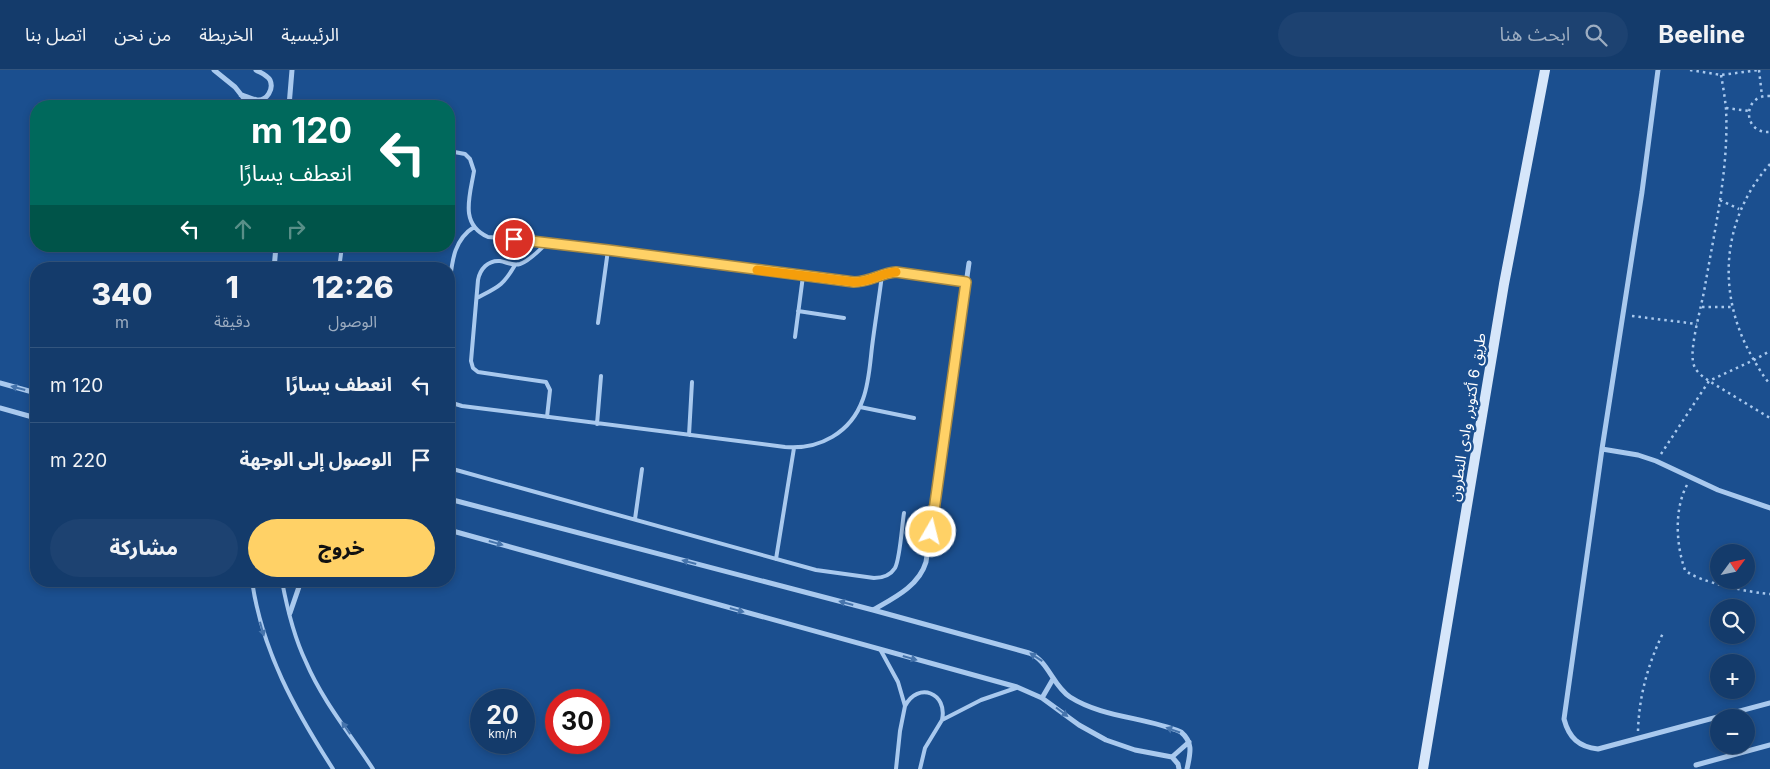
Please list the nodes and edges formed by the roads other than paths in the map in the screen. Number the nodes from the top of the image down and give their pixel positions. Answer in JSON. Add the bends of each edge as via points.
{"nodes":[{"id":1,"x":214,"y":70,"type":"edge"},
{"id":2,"x":256,"y":70,"type":"edge"},
{"id":3,"x":292,"y":70,"type":"edge"},
{"id":4,"x":1545,"y":70,"type":"edge"},
{"id":5,"x":1658,"y":70,"type":"edge"},
{"id":6,"x":241,"y":95,"type":"junction"},
{"id":7,"x":245,"y":100,"type":"edge"},
{"id":8,"x":290,"y":100,"type":"edge"},
{"id":9,"x":455,"y":152,"type":"edge"},
{"id":10,"x":474,"y":227,"type":"junction"},
{"id":11,"x":548,"y":242,"type":"junction"},
{"id":12,"x":455,"y":248,"type":"edge"},
{"id":13,"x":608,"y":250,"type":"junction"},
{"id":14,"x":969,"y":263,"type":"dead end"},
{"id":15,"x":515,"y":265,"type":"junction"},
{"id":16,"x":882,"y":275,"type":"junction"},
{"id":17,"x":803,"y":276,"type":"junction"},
{"id":18,"x":966,"y":282,"type":"junction"},
{"id":19,"x":477,"y":298,"type":"junction"},
{"id":20,"x":798,"y":311,"type":"junction"},
{"id":21,"x":844,"y":318,"type":"dead end"},
{"id":22,"x":598,"y":324,"type":"dead end"},
{"id":23,"x":795,"y":337,"type":"dead end"},
{"id":24,"x":601,"y":376,"type":"dead end"},
{"id":25,"x":692,"y":382,"type":"dead end"},
{"id":26,"x":0,"y":383,"type":"edge"},
{"id":27,"x":30,"y":391,"type":"edge"},
{"id":28,"x":455,"y":404,"type":"edge"},
{"id":29,"x":860,"y":407,"type":"junction"},
{"id":30,"x":0,"y":408,"type":"edge"},
{"id":31,"x":30,"y":416,"type":"edge"},
{"id":32,"x":547,"y":417,"type":"junction"},
{"id":33,"x":914,"y":418,"type":"dead end"},
{"id":34,"x":597,"y":424,"type":"junction"},
{"id":35,"x":689,"y":435,"type":"junction"},
{"id":36,"x":794,"y":448,"type":"junction"},
{"id":37,"x":1602,"y":449,"type":"junction"},
{"id":38,"x":455,"y":470,"type":"edge"},
{"id":39,"x":642,"y":470,"type":"dead end"},
{"id":40,"x":455,"y":501,"type":"edge"},
{"id":41,"x":1770,"y":508,"type":"edge"},
{"id":42,"x":904,"y":513,"type":"dead end"},
{"id":43,"x":635,"y":520,"type":"junction"},
{"id":44,"x":455,"y":532,"type":"edge"},
{"id":45,"x":776,"y":559,"type":"junction"},
{"id":46,"x":253,"y":587,"type":"edge"},
{"id":47,"x":284,"y":587,"type":"edge"},
{"id":48,"x":298,"y":587,"type":"edge"},
{"id":49,"x":873,"y":610,"type":"junction"},
{"id":50,"x":290,"y":613,"type":"junction"},
{"id":51,"x":880,"y":649,"type":"junction"},
{"id":52,"x":1053,"y":680,"type":"junction"},
{"id":53,"x":1017,"y":687,"type":"junction"},
{"id":54,"x":1042,"y":698,"type":"junction"},
{"id":55,"x":1770,"y":703,"type":"edge"},
{"id":56,"x":905,"y":706,"type":"junction"},
{"id":57,"x":942,"y":720,"type":"junction"},
{"id":58,"x":1190,"y":742,"type":"junction"},
{"id":59,"x":1770,"y":745,"type":"edge"},
{"id":60,"x":1172,"y":757,"type":"junction"},
{"id":61,"x":1696,"y":767,"type":"edge"},
{"id":62,"x":333,"y":769,"type":"edge"},
{"id":63,"x":373,"y":769,"type":"edge"},
{"id":64,"x":896,"y":769,"type":"edge"},
{"id":65,"x":920,"y":769,"type":"edge"},
{"id":66,"x":1179,"y":769,"type":"edge"},
{"id":67,"x":1187,"y":769,"type":"edge"},
{"id":68,"x":1424,"y":769,"type":"edge"}],
"edges":[{"from":1,"to":6,"type":"street"},
{"from":2,"to":6,"type":"street","via":[[270,81],[269,94],[258,100]]},
{"from":3,"to":8,"type":"street"},
{"from":4,"to":68,"type":"street","name":"طريق 6 أكتوبر, وادى النطرون","via":[[1504,284]]},
{"from":5,"to":37,"type":"street"},
{"from":6,"to":7,"type":"street"},
{"from":9,"to":10,"type":"lane","via":[[465,154],[473,164],[468,210]]},
{"from":10,"to":11,"type":"lane","via":[[488,237]]},
{"from":10,"to":12,"type":"lane","via":[[462,236]]},
{"from":11,"to":13,"type":"lane"},
{"from":11,"to":15,"type":"lane","via":[[526,262]]},
{"from":13,"to":17,"type":"lane"},
{"from":13,"to":22,"type":"lane"},
{"from":14,"to":18,"type":"street"},
{"from":15,"to":19,"type":"lane","via":[[505,282]]},
{"from":15,"to":19,"type":"lane","via":[[500,261],[484,267],[479,275]]},
{"from":16,"to":17,"type":"lane","via":[[870,281],[854,282]]},
{"from":16,"to":18,"type":"lane","via":[[896,272]]},
{"from":16,"to":29,"type":"lane","via":[[866,391]]},
{"from":17,"to":20,"type":"lane"},
{"from":18,"to":49,"type":"street","via":[[926,562],[920,577],[912,585]]},
{"from":19,"to":32,"type":"lane","via":[[473,368],[482,373],[546,382],[550,390]]},
{"from":20,"to":21,"type":"lane"},
{"from":20,"to":23,"type":"lane"},
{"from":24,"to":34,"type":"lane"},
{"from":25,"to":35,"type":"lane"},
{"from":27,"to":26,"type":"street","one_way":true},
{"from":28,"to":32,"type":"lane"},
{"from":29,"to":33,"type":"lane"},
{"from":29,"to":36,"type":"lane","via":[[844,429],[829,439],[812,446]]},
{"from":30,"to":31,"type":"street"},
{"from":32,"to":34,"type":"lane"},
{"from":34,"to":35,"type":"lane"},
{"from":35,"to":36,"type":"lane"},
{"from":36,"to":45,"type":"lane"},
{"from":37,"to":41,"type":"street","via":[[1656,461]]},
{"from":37,"to":55,"type":"street","via":[[1564,719],[1572,737],[1579,744],[1598,749]]},
{"from":38,"to":43,"type":"lane"},
{"from":39,"to":43,"type":"lane"},
{"from":49,"to":40,"type":"street","one_way":true},
{"from":42,"to":45,"type":"lane","via":[[897,564],[886,576],[835,574]]},
{"from":43,"to":45,"type":"lane"},
{"from":44,"to":51,"type":"street","one_way":true},
{"from":46,"to":62,"type":"lane","one_way":true,"via":[[266,642],[280,678]]},
{"from":47,"to":50,"type":"lane"},
{"from":48,"to":50,"type":"street"},
{"from":52,"to":49,"type":"street","one_way":true,"via":[[1041,660],[1029,653]]},
{"from":63,"to":50,"type":"lane","one_way":true,"via":[[315,680],[300,647]]},
{"from":51,"to":53,"type":"street","one_way":true},
{"from":51,"to":56,"type":"lane","via":[[898,682]]},
{"from":52,"to":54,"type":"street"},
{"from":58,"to":52,"type":"street","one_way":true,"via":[[1175,730],[1082,703],[1060,690]]},
{"from":53,"to":54,"type":"street"},
{"from":53,"to":57,"type":"lane","via":[[981,700]]},
{"from":54,"to":60,"type":"street","one_way":true,"via":[[1106,740]]},
{"from":56,"to":57,"type":"lane","via":[[915,694],[931,694],[942,704]]},
{"from":56,"to":64,"type":"lane"},
{"from":57,"to":65,"type":"lane","via":[[924,748]]},
{"from":58,"to":60,"type":"street"},
{"from":58,"to":67,"type":"street"},
{"from":59,"to":61,"type":"street"},
{"from":60,"to":66,"type":"street"}]}
